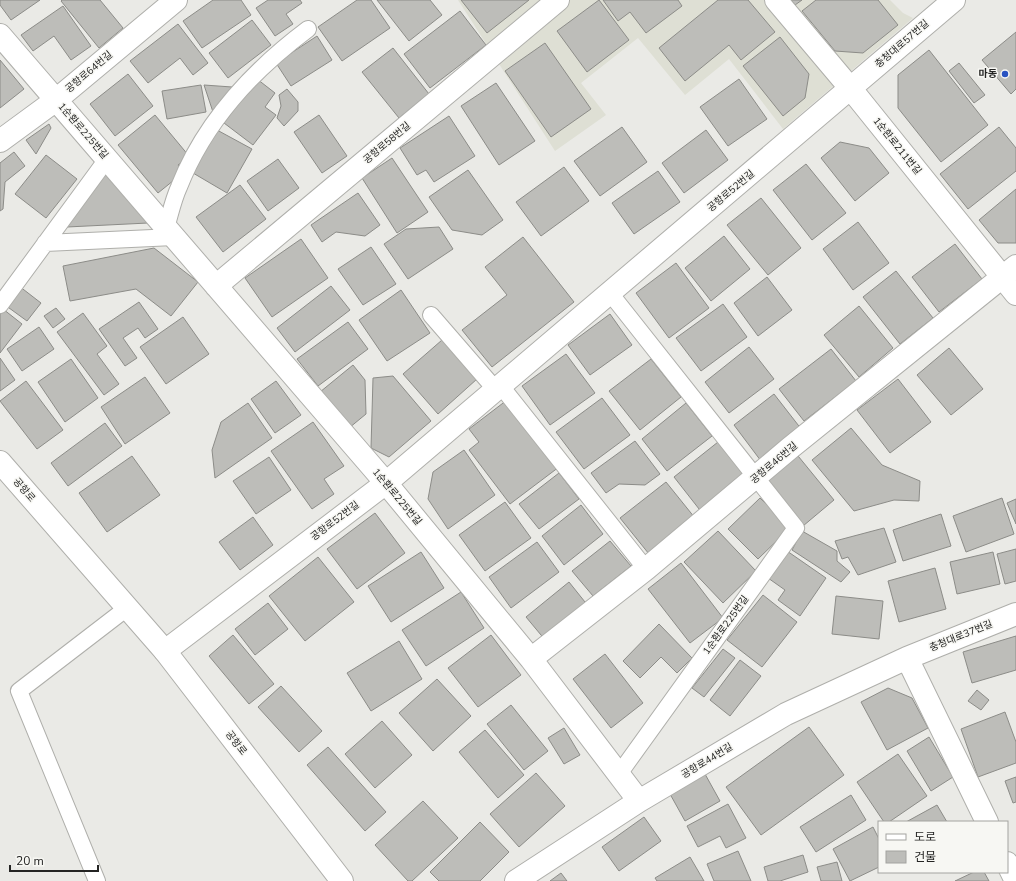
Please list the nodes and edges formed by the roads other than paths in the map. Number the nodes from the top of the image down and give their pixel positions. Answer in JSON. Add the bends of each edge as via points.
{"nodes":[{"id":1,"x":176,"y":0,"type":"edge"},
{"id":2,"x":558,"y":0,"type":"edge"},
{"id":3,"x":776,"y":0,"type":"edge"},
{"id":4,"x":954,"y":0,"type":"edge"},
{"id":5,"x":308,"y":28,"type":"dead end"},
{"id":6,"x":0,"y":35,"type":"edge"},
{"id":7,"x":851,"y":88,"type":"junction"},
{"id":8,"x":56,"y":100,"type":"junction"},
{"id":9,"x":0,"y":141,"type":"edge"},
{"id":10,"x":107,"y":159,"type":"junction"},
{"id":11,"x":170,"y":233,"type":"junction"},
{"id":12,"x":45,"y":244,"type":"junction"},
{"id":13,"x":1012,"y":280,"type":"edge"},
{"id":14,"x":216,"y":286,"type":"junction"},
{"id":15,"x":610,"y":293,"type":"junction"},
{"id":16,"x":0,"y":305,"type":"edge"},
{"id":17,"x":431,"y":315,"type":"dead end"},
{"id":18,"x":498,"y":388,"type":"junction"},
{"id":19,"x":0,"y":462,"type":"edge"},
{"id":20,"x":756,"y":478,"type":"junction"},
{"id":21,"x":386,"y":483,"type":"junction"},
{"id":22,"x":646,"y":569,"type":"junction"},
{"id":23,"x":127,"y":608,"type":"junction"},
{"id":24,"x":1016,"y":614,"type":"edge"},
{"id":25,"x":164,"y":651,"type":"junction"},
{"id":26,"x":907,"y":658,"type":"junction"},
{"id":27,"x":531,"y":659,"type":"junction"},
{"id":28,"x":619,"y":774,"type":"junction"},
{"id":29,"x":639,"y":801,"type":"junction"},
{"id":30,"x":987,"y":821,"type":"edge"},
{"id":31,"x":1008,"y":865,"type":"edge"},
{"id":32,"x":97,"y":881,"type":"edge"},
{"id":33,"x":342,"y":881,"type":"edge"},
{"id":34,"x":516,"y":881,"type":"edge"},
{"id":35,"x":1016,"y":881,"type":"edge"}],
"edges":[{"from":1,"to":8,"type":"street","name":"공항로64번길"},
{"from":2,"to":14,"type":"street","name":"공항로58번길"},
{"from":3,"to":7,"type":"street","name":"1순환로211번길"},
{"from":4,"to":7,"type":"street","name":"충청대로57번길"},
{"from":5,"to":11,"type":"lane","via":[[280,49],[240,88],[204,137],[179,187]]},
{"from":6,"to":8,"type":"street","name":"1순환로225번길"},
{"from":7,"to":13,"type":"street","name":"1순환로211번길"},
{"from":7,"to":15,"type":"street","name":"공항로52번길"},
{"from":8,"to":9,"type":"street","name":"공항로64번길"},
{"from":8,"to":10,"type":"street","name":"1순환로225번길"},
{"from":10,"to":11,"type":"street","name":"1순환로225번길"},
{"from":10,"to":12,"type":"lane"},
{"from":11,"to":12,"type":"lane"},
{"from":11,"to":14,"type":"street","name":"1순환로225번길"},
{"from":12,"to":16,"type":"lane"},
{"from":13,"to":20,"type":"street","name":"공항로46번길"},
{"from":14,"to":21,"type":"street","name":"1순환로225번길"},
{"from":15,"to":18,"type":"street","name":"공항로52번길"},
{"from":15,"to":20,"type":"lane"},
{"from":17,"to":18,"type":"lane"},
{"from":18,"to":21,"type":"street","name":"공항로52번길"},
{"from":18,"to":22,"type":"lane"},
{"from":19,"to":23,"type":"street","name":"공항로"},
{"from":20,"to":22,"type":"street","name":"공항로46번길"},
{"from":20,"to":28,"type":"lane","name":"1순환로225번길","via":[[796,528]]},
{"from":21,"to":25,"type":"street","name":"공항로52번길"},
{"from":21,"to":27,"type":"street","name":"1순환로225번길"},
{"from":22,"to":27,"type":"street","name":"공항로46번길"},
{"from":23,"to":25,"type":"street","name":"공항로"},
{"from":23,"to":32,"type":"lane","via":[[19,691]]},
{"from":24,"to":26,"type":"street","name":"충청대로37번길"},
{"from":25,"to":33,"type":"street","name":"공항로"},
{"from":26,"to":29,"type":"street","name":"공항로44번길","via":[[786,714]]},
{"from":26,"to":30,"type":"street"},
{"from":27,"to":28,"type":"street","name":"1순환로225번길"},
{"from":28,"to":29,"type":"street","name":"1순환로225번길"},
{"from":29,"to":34,"type":"street","name":"공항로44번길"},
{"from":31,"to":35,"type":"street"}]}
